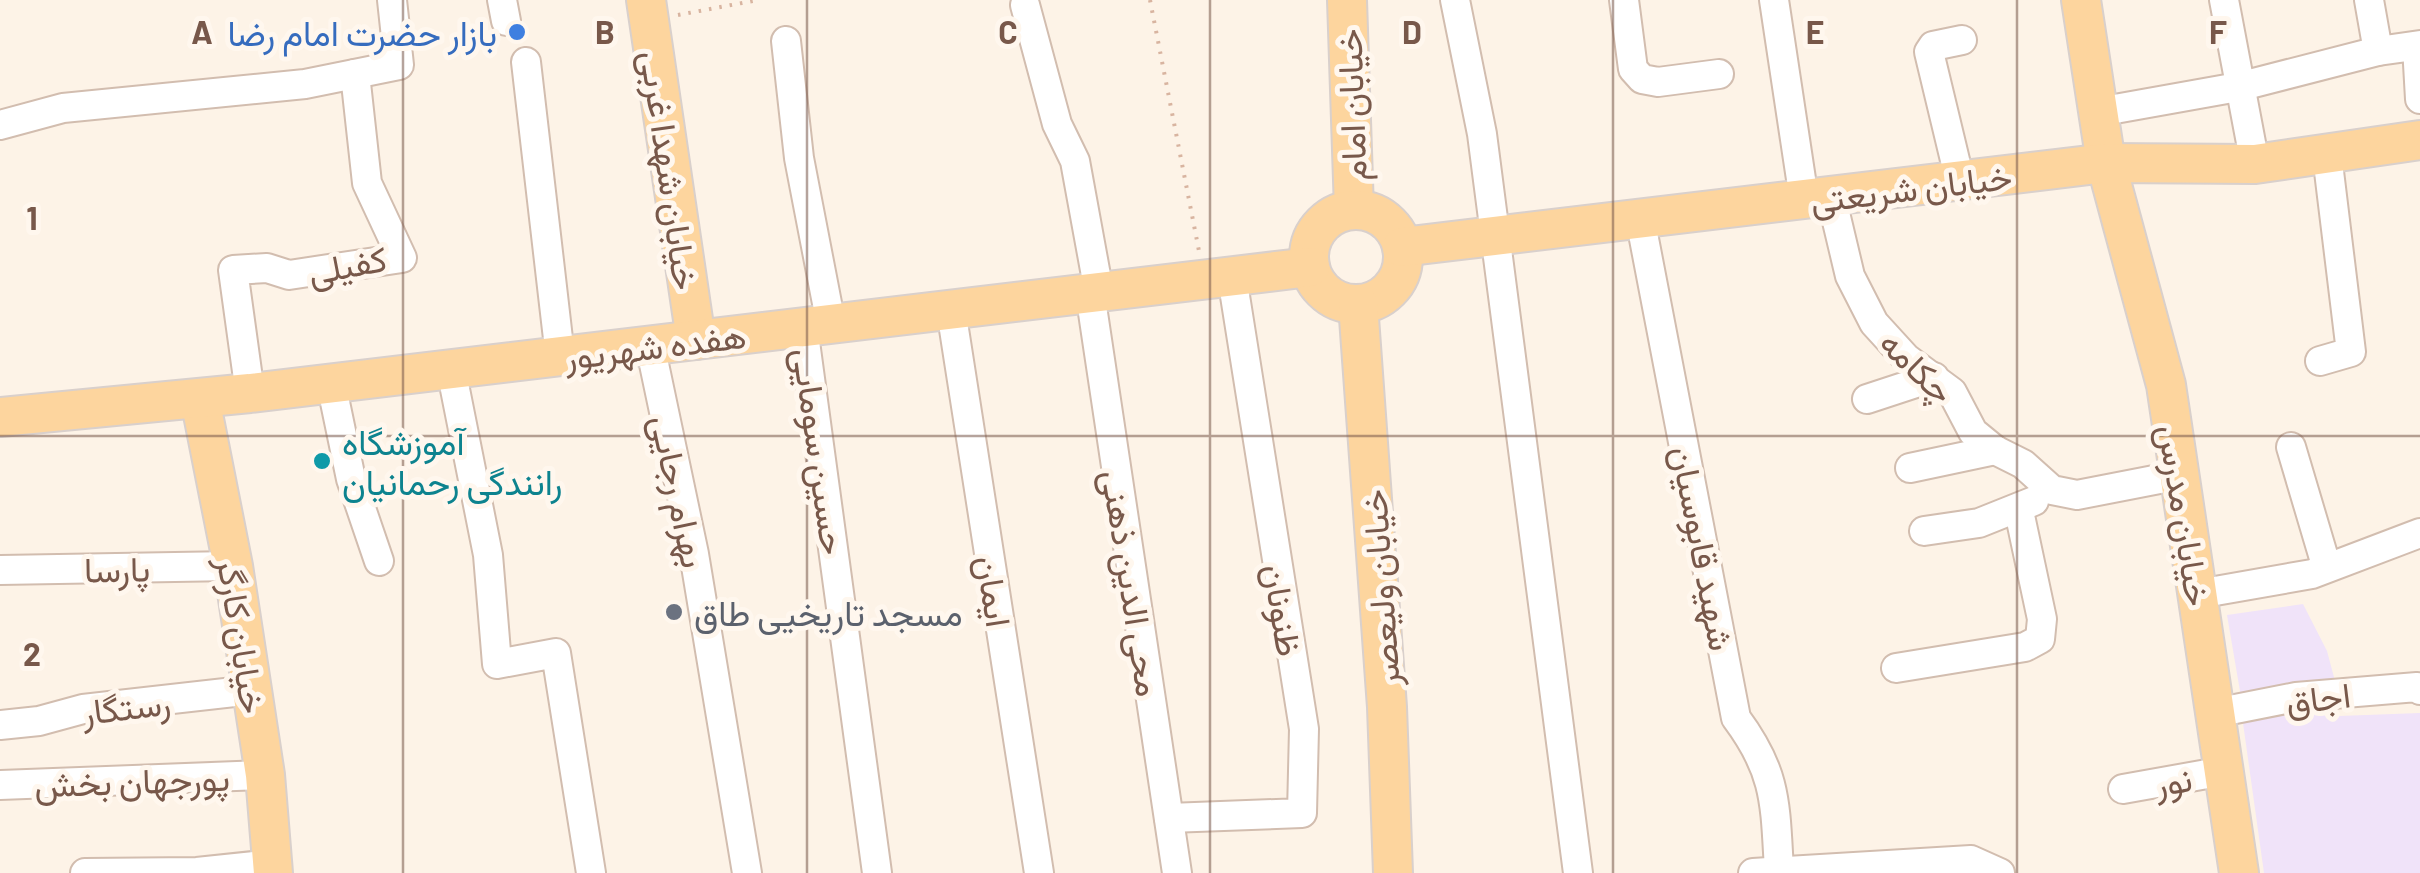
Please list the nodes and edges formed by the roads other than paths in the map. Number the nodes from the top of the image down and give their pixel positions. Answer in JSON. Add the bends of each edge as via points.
{"nodes":[{"id":1,"x":392,"y":0,"type":"edge"},
{"id":2,"x":1347,"y":0,"type":"edge"},
{"id":3,"x":1455,"y":0,"type":"edge"},
{"id":4,"x":1624,"y":0,"type":"edge"},
{"id":5,"x":1774,"y":0,"type":"edge"},
{"id":6,"x":2080,"y":0,"type":"edge"},
{"id":7,"x":2224,"y":0,"type":"edge"},
{"id":8,"x":2369,"y":0,"type":"edge"},
{"id":9,"x":1024,"y":5,"type":"dead end"},
{"id":10,"x":648,"y":10,"type":"edge"},
{"id":11,"x":1962,"y":40,"type":"dead end"},
{"id":12,"x":786,"y":41,"type":"dead end"},
{"id":13,"x":2419,"y":46,"type":"edge"},
{"id":14,"x":2378,"y":51,"type":"junction"},
{"id":15,"x":526,"y":62,"type":"dead end"},
{"id":16,"x":356,"y":74,"type":"junction"},
{"id":17,"x":1719,"y":74,"type":"dead end"},
{"id":18,"x":2238,"y":88,"type":"junction"},
{"id":19,"x":2420,"y":99,"type":"edge"},
{"id":20,"x":2098,"y":112,"type":"junction"},
{"id":21,"x":0,"y":124,"type":"edge"},
{"id":22,"x":2420,"y":140,"type":"edge"},
{"id":23,"x":2327,"y":155,"type":"junction"},
{"id":24,"x":2106,"y":163,"type":"junction"},
{"id":25,"x":2255,"y":164,"type":"junction"},
{"id":26,"x":1960,"y":181,"type":"junction"},
{"id":27,"x":1818,"y":198,"type":"junction"},
{"id":28,"x":1354,"y":210,"type":"junction"},
{"id":29,"x":1640,"y":218,"type":"junction"},
{"id":30,"x":1496,"y":236,"type":"junction"},
{"id":31,"x":1402,"y":247,"type":"junction"},
{"id":32,"x":1310,"y":267,"type":"junction"},
{"id":33,"x":1232,"y":276,"type":"junction"},
{"id":34,"x":1094,"y":293,"type":"junction"},
{"id":35,"x":1358,"y":304,"type":"junction"},
{"id":36,"x":951,"y":310,"type":"junction"},
{"id":37,"x":817,"y":326,"type":"junction"},
{"id":38,"x":696,"y":340,"type":"junction"},
{"id":39,"x":650,"y":345,"type":"junction"},
{"id":40,"x":560,"y":356,"type":"junction"},
{"id":41,"x":2320,"y":361,"type":"dead end"},
{"id":42,"x":451,"y":369,"type":"junction"},
{"id":43,"x":1934,"y":378,"type":"junction"},
{"id":44,"x":331,"y":383,"type":"junction"},
{"id":45,"x":250,"y":393,"type":"junction"},
{"id":46,"x":200,"y":399,"type":"junction"},
{"id":47,"x":1867,"y":400,"type":"dead end"},
{"id":48,"x":0,"y":417,"type":"edge"},
{"id":49,"x":2291,"y":447,"type":"dead end"},
{"id":50,"x":1995,"y":450,"type":"junction"},
{"id":51,"x":1910,"y":468,"type":"dead end"},
{"id":52,"x":2180,"y":474,"type":"junction"},
{"id":53,"x":2052,"y":490,"type":"junction"},
{"id":54,"x":2020,"y":510,"type":"junction"},
{"id":55,"x":1924,"y":531,"type":"dead end"},
{"id":56,"x":2420,"y":533,"type":"edge"},
{"id":57,"x":379,"y":561,"type":"dead end"},
{"id":58,"x":2326,"y":564,"type":"junction"},
{"id":59,"x":233,"y":566,"type":"junction"},
{"id":60,"x":0,"y":570,"type":"edge"},
{"id":61,"x":2198,"y":594,"type":"junction"},
{"id":62,"x":1896,"y":668,"type":"dead end"},
{"id":63,"x":252,"y":690,"type":"junction"},
{"id":64,"x":2420,"y":690,"type":"edge"},
{"id":65,"x":2215,"y":713,"type":"junction"},
{"id":66,"x":0,"y":724,"type":"edge"},
{"id":67,"x":2224,"y":771,"type":"junction"},
{"id":68,"x":265,"y":776,"type":"junction"},
{"id":69,"x":0,"y":785,"type":"edge"},
{"id":70,"x":2122,"y":790,"type":"dead end"},
{"id":71,"x":1169,"y":818,"type":"junction"},
{"id":72,"x":273,"y":868,"type":"edge"},
{"id":73,"x":1859,"y":870,"type":"edge"},
{"id":74,"x":1766,"y":871,"type":"edge"},
{"id":75,"x":85,"y":873,"type":"edge"},
{"id":76,"x":591,"y":873,"type":"edge"},
{"id":77,"x":747,"y":873,"type":"edge"},
{"id":78,"x":877,"y":873,"type":"edge"},
{"id":79,"x":1039,"y":873,"type":"edge"},
{"id":80,"x":1178,"y":873,"type":"edge"},
{"id":81,"x":1393,"y":873,"type":"edge"},
{"id":82,"x":1578,"y":873,"type":"edge"},
{"id":83,"x":2000,"y":873,"type":"edge"},
{"id":84,"x":2239,"y":873,"type":"edge"}],
"edges":[{"from":1,"to":16,"type":"street","via":[[399,64]]},
{"from":2,"to":28,"type":"main road","name":"خیابان امام"},
{"from":3,"to":30,"type":"street"},
{"from":4,"to":17,"type":"street","via":[[1633,68],[1642,80]]},
{"from":5,"to":27,"type":"street","name":"چکامه"},
{"from":6,"to":20,"type":"main road","name":"خیابان مدرس"},
{"from":7,"to":18,"type":"street"},
{"from":8,"to":14,"type":"street"},
{"from":9,"to":34,"type":"street","name":"محی الدین ذهنی","via":[[1057,124],[1075,161]]},
{"from":10,"to":38,"type":"main road","name":"خیابان شهدا غربی"},
{"from":11,"to":26,"type":"street","via":[[1929,52]]},
{"from":12,"to":37,"type":"street","name":"حسین سومایی"},
{"from":13,"to":14,"type":"street"},
{"from":13,"to":19,"type":"street"},
{"from":14,"to":18,"type":"street"},
{"from":15,"to":40,"type":"street"},
{"from":16,"to":21,"type":"street","via":[[63,108]]},
{"from":16,"to":45,"type":"street","name":"کفیلی","via":[[367,183],[402,258],[290,275],[233,270]]},
{"from":18,"to":20,"type":"street"},
{"from":18,"to":25,"type":"street"},
{"from":20,"to":24,"type":"main road","name":"خیابان مدرس"},
{"from":22,"to":23,"type":"main road","name":"خیابان شریعتی"},
{"from":23,"to":25,"type":"main road","name":"خیابان شریعتی"},
{"from":23,"to":41,"type":"street","via":[[2351,352]]},
{"from":24,"to":25,"type":"main road","name":"خیابان شریعتی"},
{"from":24,"to":26,"type":"main road","name":"خیابان شریعتی"},
{"from":24,"to":52,"type":"main road","name":"خیابان مدرس","via":[[2166,386]]},
{"from":26,"to":27,"type":"main road","name":"خیابان شریعتی"},
{"from":27,"to":29,"type":"main road","name":"خیابان شریعتی"},
{"from":27,"to":43,"type":"street","name":"چکامه","via":[[1874,323]]},
{"from":28,"to":31,"type":"main road","via":[[1390,224]]},
{"from":28,"to":32,"type":"main road","via":[[1338,214],[1314,236]]},
{"from":29,"to":30,"type":"main road","name":"خیابان شریعتی"},
{"from":29,"to":74,"type":"street","name":"شهید قابوسیان","via":[[1736,718],[1762,752],[1775,805]]},
{"from":30,"to":31,"type":"main road","name":"خیابان شریعتی"},
{"from":30,"to":82,"type":"street"},
{"from":31,"to":35,"type":"main road","via":[[1398,279],[1388,292]]},
{"from":32,"to":33,"type":"main road","name":"هفده شهریور"},
{"from":32,"to":35,"type":"main road","via":[[1333,298]]},
{"from":33,"to":34,"type":"main road","name":"هفده شهریور"},
{"from":33,"to":71,"type":"street","name":"ظنونان","via":[[1304,729],[1302,813]]},
{"from":34,"to":36,"type":"main road","name":"هفده شهریور"},
{"from":34,"to":71,"type":"street","name":"محی الدین ذهنی"},
{"from":35,"to":81,"type":"main road","name":"خیابان ولیعصر","via":[[1388,707]]},
{"from":36,"to":37,"type":"main road","name":"هفده شهریور"},
{"from":36,"to":79,"type":"street","name":"ایمان"},
{"from":37,"to":38,"type":"main road","name":"هفده شهریور"},
{"from":37,"to":78,"type":"street","name":"حسین سومایی"},
{"from":38,"to":39,"type":"main road","name":"هفده شهریور"},
{"from":39,"to":40,"type":"main road","name":"هفده شهریور"},
{"from":39,"to":77,"type":"street","name":"بهرام رجایی","via":[[694,554]]},
{"from":40,"to":42,"type":"main road","name":"هفده شهریور"},
{"from":42,"to":44,"type":"main road","name":"هفده شهریور"},
{"from":42,"to":76,"type":"street","via":[[488,556],[497,664],[556,653]]},
{"from":43,"to":47,"type":"street"},
{"from":43,"to":50,"type":"street","name":"چکامه","via":[[1952,392],[1973,432]]},
{"from":44,"to":45,"type":"main road","name":"هفده شهریور"},
{"from":44,"to":57,"type":"street","via":[[351,479]]},
{"from":45,"to":46,"type":"main road","name":"هفده شهریور"},
{"from":46,"to":48,"type":"main road","name":"هفده شهریور"},
{"from":46,"to":59,"type":"main road","name":"خیابان کارگر"},
{"from":49,"to":58,"type":"street"},
{"from":50,"to":51,"type":"street"},
{"from":50,"to":53,"type":"street","name":"چکامه"},
{"from":52,"to":53,"type":"street","via":[[2077,495]]},
{"from":52,"to":61,"type":"main road","name":"خیابان مدرس"},
{"from":53,"to":54,"type":"street"},
{"from":54,"to":55,"type":"street"},
{"from":54,"to":62,"type":"street","via":[[2042,618],[2040,639],[2026,648]]},
{"from":56,"to":58,"type":"street"},
{"from":58,"to":61,"type":"street","via":[[2312,574]]},
{"from":59,"to":60,"type":"street","name":"پارسا"},
{"from":59,"to":63,"type":"main road","name":"خیابان کارگر"},
{"from":61,"to":65,"type":"main road","name":"خیابان مدرس"},
{"from":63,"to":66,"type":"street","name":"رستگار"},
{"from":63,"to":68,"type":"main road","name":"خیابان کارگر"},
{"from":64,"to":65,"type":"street","name":"اجاق","via":[[2296,697]]},
{"from":65,"to":67,"type":"main road","name":"خیابان مدرس"},
{"from":67,"to":70,"type":"street","name":"نور"},
{"from":67,"to":84,"type":"main road","name":"خیابان مدرس"},
{"from":68,"to":69,"type":"street","name":"پورجهان بخش"},
{"from":68,"to":72,"type":"main road","name":"خیابان کارگر"},
{"from":71,"to":80,"type":"street","name":"محی الدین ذهنی"},
{"from":72,"to":75,"type":"street"},
{"from":73,"to":74,"type":"street"},
{"from":73,"to":83,"type":"street","via":[[1971,860]]}]}
